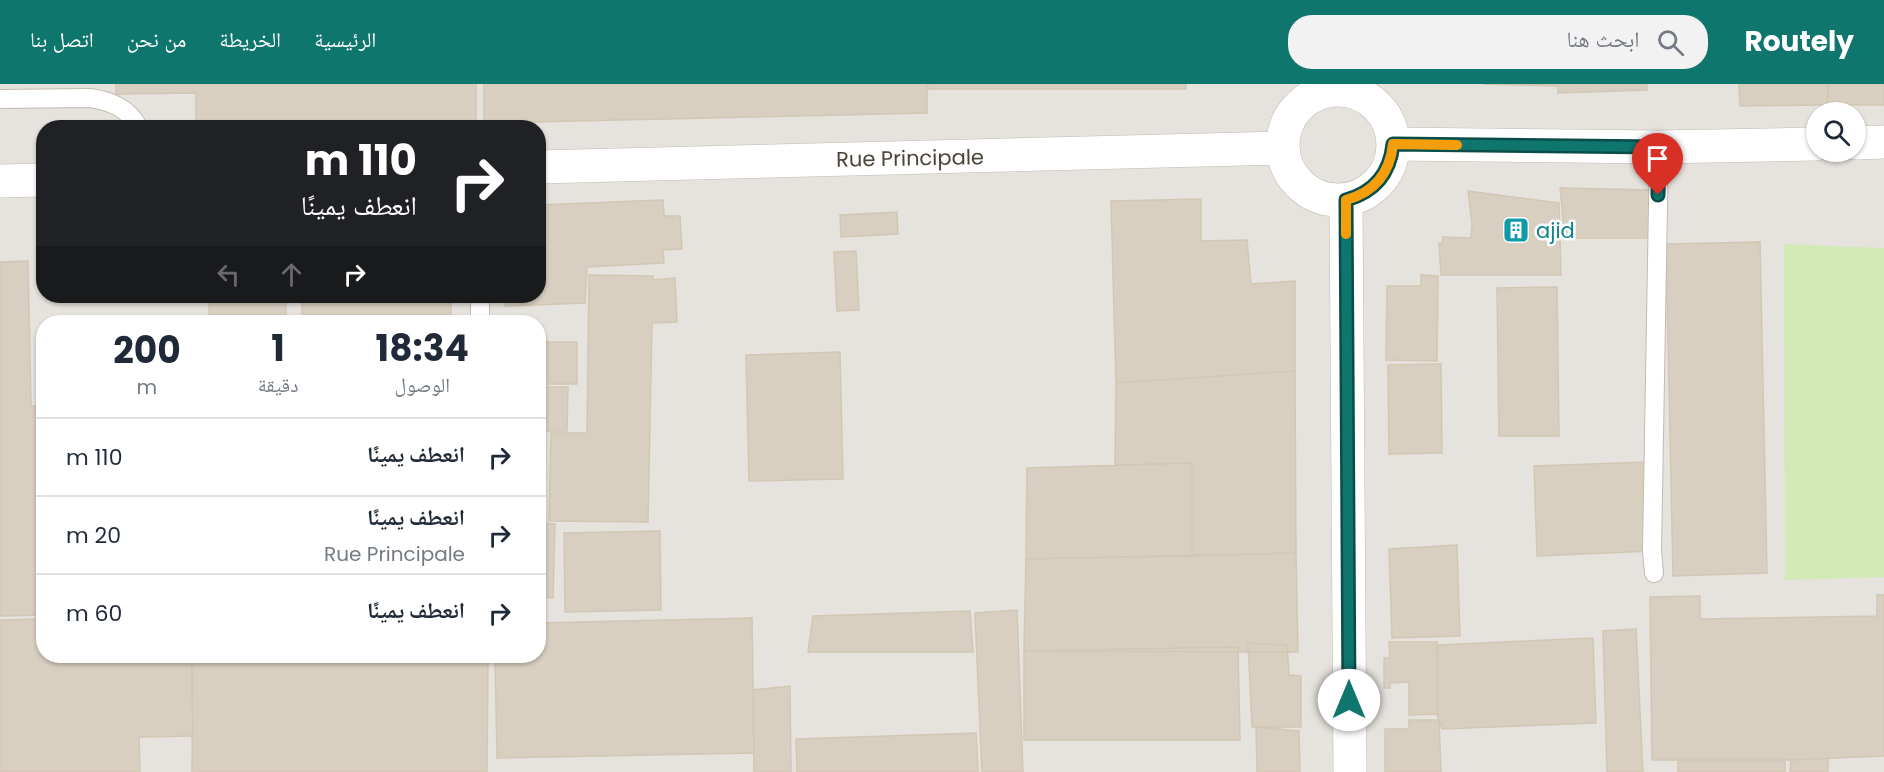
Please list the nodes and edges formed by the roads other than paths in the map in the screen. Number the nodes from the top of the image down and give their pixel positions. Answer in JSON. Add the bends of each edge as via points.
{"nodes":[{"id":1,"x":1334,"y":87,"type":"edge"},
{"id":2,"x":0,"y":99,"type":"edge"},
{"id":3,"x":134,"y":120,"type":"edge"},
{"id":4,"x":1884,"y":142,"type":"edge"},
{"id":5,"x":1866,"y":143,"type":"edge"},
{"id":6,"x":1393,"y":144,"type":"junction"},
{"id":7,"x":1806,"y":144,"type":"edge"},
{"id":8,"x":1659,"y":147,"type":"junction"},
{"id":9,"x":1282,"y":148,"type":"junction"},
{"id":10,"x":546,"y":167,"type":"edge"},
{"id":11,"x":36,"y":180,"type":"edge"},
{"id":12,"x":0,"y":181,"type":"edge"},
{"id":13,"x":1346,"y":200,"type":"junction"},
{"id":14,"x":1654,"y":573,"type":"dead end"},
{"id":15,"x":1350,"y":772,"type":"edge"}],
"edges":[{"from":1,"to":6,"type":"street","via":[[1375,104],[1385,115]]},
{"from":1,"to":9,"type":"street","via":[[1311,97],[1292,113]]},
{"from":2,"to":3,"type":"lane","via":[[104,100],[129,113]]},
{"from":4,"to":5,"type":"street"},
{"from":6,"to":8,"type":"street"},
{"from":6,"to":13,"type":"street","via":[[1380,181]]},
{"from":7,"to":8,"type":"street"},
{"from":8,"to":14,"type":"lane"},
{"from":9,"to":10,"type":"street","name":"Rue Principale"},
{"from":9,"to":13,"type":"street","via":[[1296,182],[1311,194],[1328,200]]},
{"from":11,"to":12,"type":"street"},
{"from":13,"to":15,"type":"street"}]}
